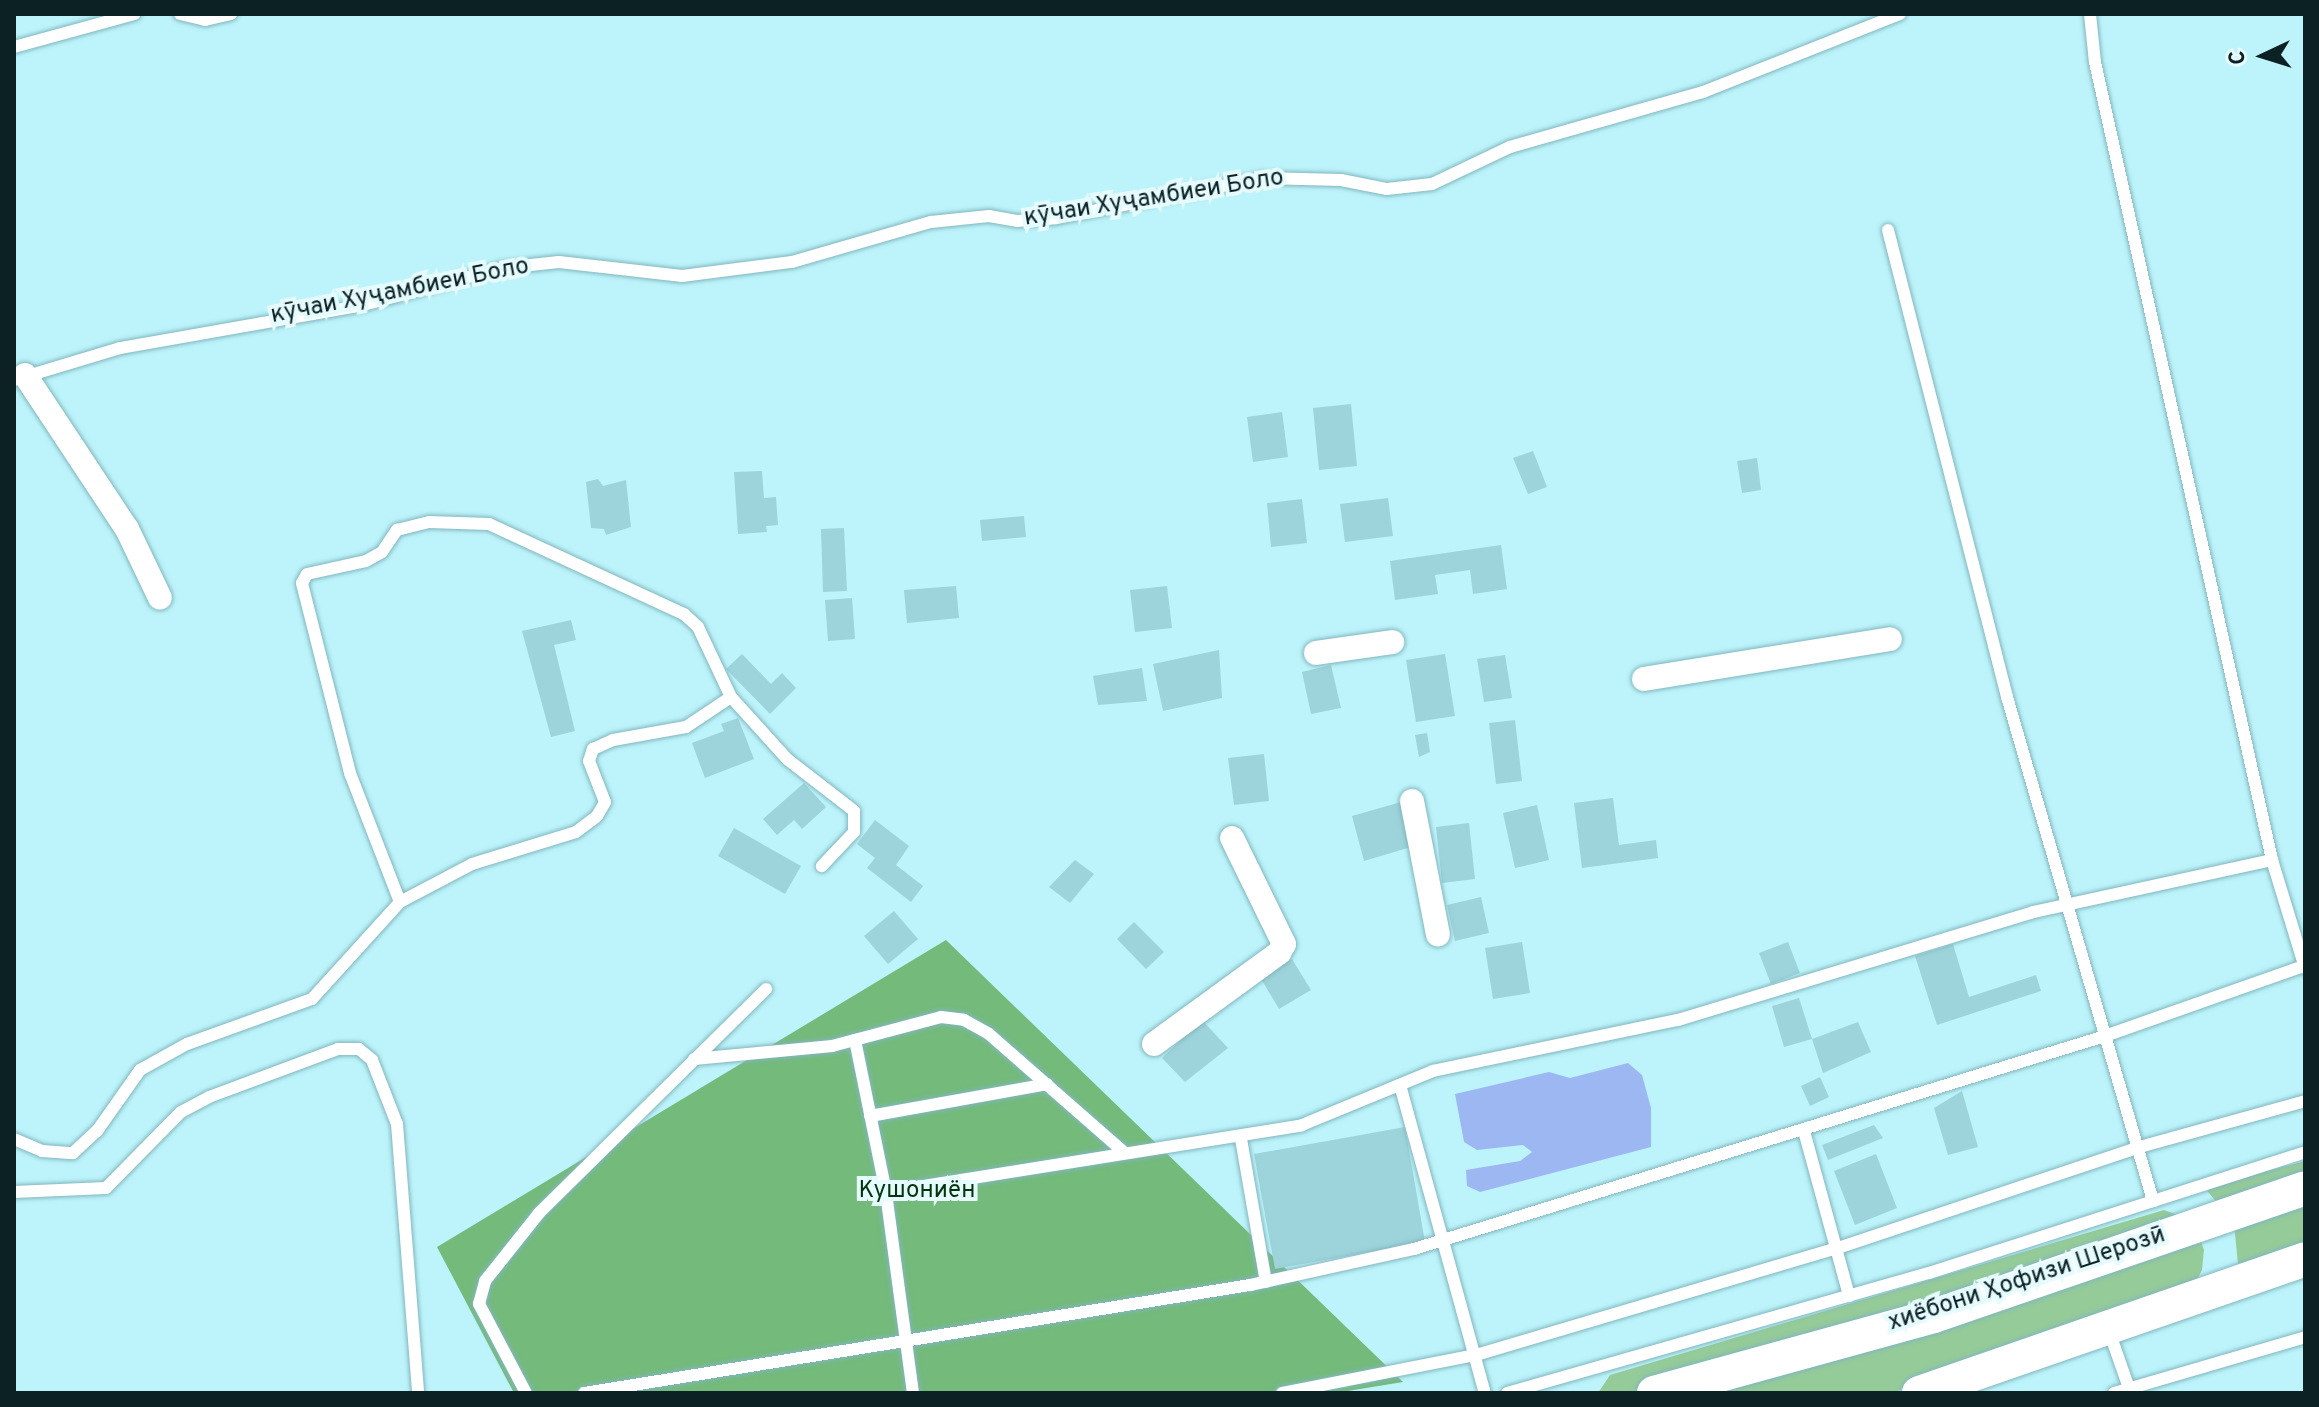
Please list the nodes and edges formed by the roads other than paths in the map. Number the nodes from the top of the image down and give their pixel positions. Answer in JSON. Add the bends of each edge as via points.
{"nodes":[{"id":1,"x":135,"y":14,"type":"edge"},
{"id":2,"x":180,"y":14,"type":"edge"},
{"id":3,"x":231,"y":14,"type":"edge"},
{"id":4,"x":1900,"y":14,"type":"edge"},
{"id":5,"x":2090,"y":14,"type":"edge"},
{"id":6,"x":14,"y":47,"type":"edge"},
{"id":7,"x":1888,"y":230,"type":"dead end"},
{"id":8,"x":20,"y":378,"type":"edge"},
{"id":9,"x":160,"y":598,"type":"dead end"},
{"id":10,"x":1890,"y":639,"type":"dead end"},
{"id":11,"x":1392,"y":642,"type":"dead end"},
{"id":12,"x":1316,"y":653,"type":"dead end"},
{"id":13,"x":1644,"y":679,"type":"dead end"},
{"id":14,"x":731,"y":697,"type":"junction"},
{"id":15,"x":1412,"y":801,"type":"dead end"},
{"id":16,"x":1232,"y":838,"type":"dead end"},
{"id":17,"x":2272,"y":860,"type":"junction"},
{"id":18,"x":822,"y":866,"type":"dead end"},
{"id":19,"x":400,"y":902,"type":"junction"},
{"id":20,"x":2066,"y":906,"type":"junction"},
{"id":21,"x":1438,"y":935,"type":"dead end"},
{"id":22,"x":2305,"y":967,"type":"edge"},
{"id":23,"x":766,"y":989,"type":"dead end"},
{"id":24,"x":2105,"y":1036,"type":"junction"},
{"id":25,"x":855,"y":1040,"type":"junction"},
{"id":26,"x":1154,"y":1044,"type":"dead end"},
{"id":27,"x":694,"y":1059,"type":"junction"},
{"id":28,"x":1047,"y":1084,"type":"junction"},
{"id":29,"x":1400,"y":1085,"type":"junction"},
{"id":30,"x":2305,"y":1101,"type":"edge"},
{"id":31,"x":870,"y":1116,"type":"junction"},
{"id":32,"x":1804,"y":1131,"type":"junction"},
{"id":33,"x":14,"y":1139,"type":"edge"},
{"id":34,"x":1241,"y":1139,"type":"junction"},
{"id":35,"x":2136,"y":1148,"type":"junction"},
{"id":36,"x":2305,"y":1152,"type":"edge"},
{"id":37,"x":1125,"y":1153,"type":"junction"},
{"id":38,"x":2305,"y":1188,"type":"edge"},
{"id":39,"x":14,"y":1192,"type":"edge"},
{"id":40,"x":886,"y":1192,"type":"junction"},
{"id":41,"x":2153,"y":1201,"type":"junction"},
{"id":42,"x":1446,"y":1241,"type":"junction"},
{"id":43,"x":1835,"y":1249,"type":"junction"},
{"id":44,"x":2305,"y":1259,"type":"edge"},
{"id":45,"x":1266,"y":1282,"type":"junction"},
{"id":46,"x":1849,"y":1296,"type":"junction"},
{"id":47,"x":2108,"y":1329,"type":"junction"},
{"id":48,"x":2305,"y":1337,"type":"edge"},
{"id":49,"x":907,"y":1341,"type":"junction"},
{"id":50,"x":1476,"y":1355,"type":"junction"},
{"id":51,"x":2129,"y":1388,"type":"junction"},
{"id":52,"x":418,"y":1393,"type":"edge"},
{"id":53,"x":526,"y":1393,"type":"edge"},
{"id":54,"x":584,"y":1393,"type":"edge"},
{"id":55,"x":913,"y":1393,"type":"edge"},
{"id":56,"x":1282,"y":1393,"type":"edge"},
{"id":57,"x":1485,"y":1393,"type":"edge"},
{"id":58,"x":1507,"y":1393,"type":"edge"},
{"id":59,"x":1654,"y":1393,"type":"edge"},
{"id":60,"x":1919,"y":1393,"type":"edge"},
{"id":61,"x":2114,"y":1393,"type":"edge"}],
"edges":[{"from":1,"to":6,"type":"lane"},
{"from":2,"to":3,"type":"lane","via":[[205,20]]},
{"from":4,"to":8,"type":"lane","name":"кӯчаи Хуҷамбиеи Боло","via":[[1703,92],[1510,147],[1432,184],[1387,189],[1341,180],[1263,178],[1056,218],[1017,221],[989,216],[931,222],[792,262],[682,276],[559,262],[502,268],[363,305],[120,348]]},
{"from":5,"to":17,"type":"lane","via":[[2095,62]]},
{"from":7,"to":20,"type":"lane"},
{"from":8,"to":9,"type":"street","via":[[127,529]]},
{"from":10,"to":13,"type":"street"},
{"from":11,"to":12,"type":"street"},
{"from":14,"to":18,"type":"lane","via":[[787,759],[854,811],[854,832]]},
{"from":14,"to":19,"type":"lane","via":[[686,727],[613,740],[593,749],[589,761],[605,802],[576,832],[472,864]]},
{"from":14,"to":19,"type":"lane","via":[[698,627],[684,614],[489,524],[429,522],[397,530],[382,552],[366,561],[307,574],[303,592],[350,773]]},
{"from":15,"to":21,"type":"street"},
{"from":16,"to":26,"type":"street","via":[[1284,944],[1279,953]]},
{"from":17,"to":20,"type":"lane"},
{"from":17,"to":22,"type":"lane"},
{"from":19,"to":33,"type":"lane","via":[[312,999],[187,1044],[140,1070],[97,1131],[73,1153],[42,1151]]},
{"from":20,"to":24,"type":"lane"},
{"from":20,"to":29,"type":"lane","via":[[1738,1004],[1433,1071]]},
{"from":22,"to":24,"type":"lane"},
{"from":23,"to":27,"type":"lane"},
{"from":24,"to":32,"type":"lane"},
{"from":24,"to":35,"type":"lane"},
{"from":25,"to":27,"type":"lane"},
{"from":25,"to":28,"type":"lane","via":[[941,1017],[964,1020],[989,1034]]},
{"from":25,"to":31,"type":"lane"},
{"from":27,"to":53,"type":"lane","via":[[539,1213],[485,1281],[479,1304]]},
{"from":28,"to":31,"type":"lane"},
{"from":28,"to":37,"type":"lane"},
{"from":29,"to":34,"type":"lane","via":[[1302,1125]]},
{"from":29,"to":42,"type":"lane"},
{"from":30,"to":35,"type":"lane"},
{"from":31,"to":40,"type":"lane"},
{"from":32,"to":42,"type":"lane"},
{"from":32,"to":43,"type":"lane"},
{"from":34,"to":37,"type":"lane"},
{"from":34,"to":45,"type":"lane"},
{"from":35,"to":41,"type":"lane"},
{"from":35,"to":43,"type":"lane"},
{"from":36,"to":41,"type":"lane"},
{"from":37,"to":40,"type":"lane"},
{"from":38,"to":59,"type":"main road","name":"хиёбони Ҳофизи Шерозӣ","via":[[1934,1316]]},
{"from":39,"to":52,"type":"lane","via":[[106,1188],[181,1112],[199,1102],[338,1049],[359,1049],[372,1060],[397,1124]]},
{"from":40,"to":49,"type":"lane"},
{"from":41,"to":46,"type":"lane"},
{"from":42,"to":45,"type":"lane"},
{"from":42,"to":50,"type":"lane"},
{"from":43,"to":46,"type":"lane"},
{"from":43,"to":50,"type":"lane"},
{"from":44,"to":47,"type":"main road"},
{"from":45,"to":49,"type":"lane"},
{"from":46,"to":58,"type":"lane"},
{"from":47,"to":51,"type":"lane"},
{"from":47,"to":60,"type":"main road"},
{"from":48,"to":51,"type":"lane"},
{"from":49,"to":54,"type":"lane"},
{"from":49,"to":55,"type":"lane"},
{"from":50,"to":56,"type":"lane"},
{"from":50,"to":57,"type":"lane"},
{"from":51,"to":61,"type":"lane"}]}
